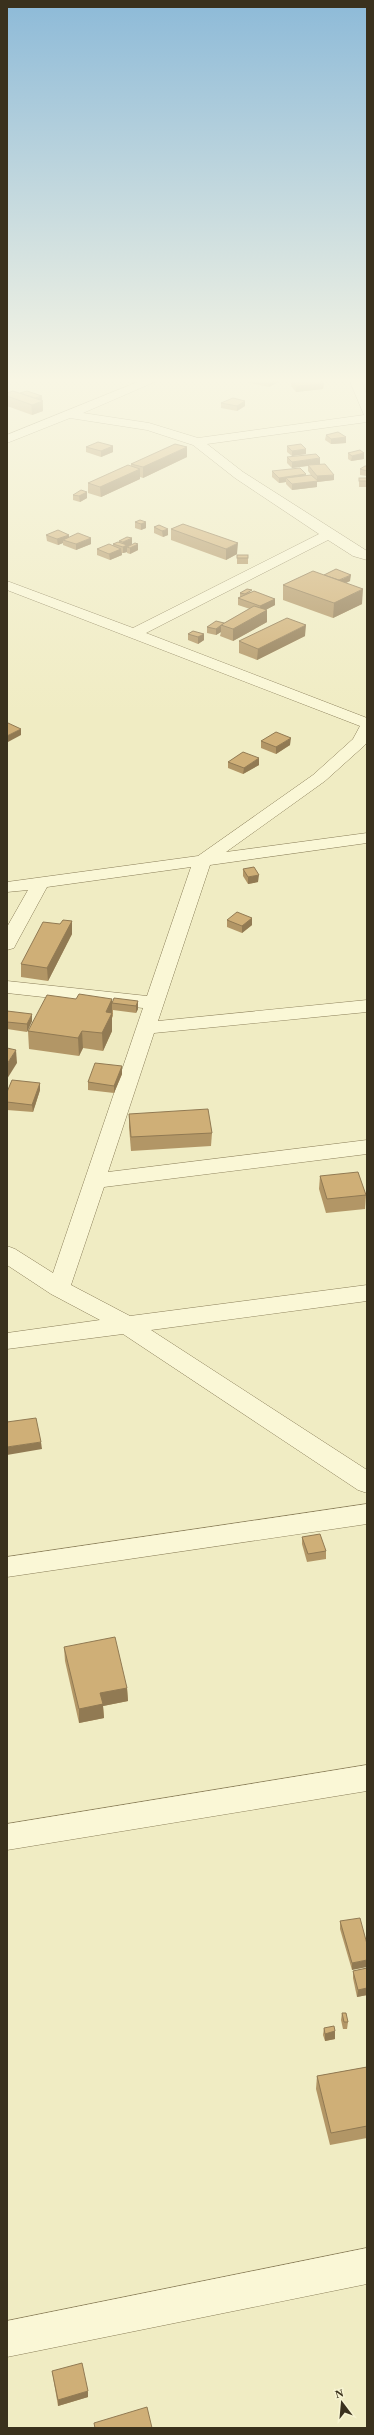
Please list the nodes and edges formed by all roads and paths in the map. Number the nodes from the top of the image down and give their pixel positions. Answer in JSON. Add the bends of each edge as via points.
{"nodes":[{"id":1,"x":263,"y":491,"type":"edge"},
{"id":2,"x":329,"y":534,"type":"junction"},
{"id":3,"x":367,"y":556,"type":"edge"},
{"id":4,"x":7,"y":585,"type":"edge"},
{"id":5,"x":134,"y":634,"type":"junction"},
{"id":6,"x":367,"y":723,"type":"edge"},
{"id":7,"x":367,"y":728,"type":"edge"},
{"id":8,"x":367,"y":838,"type":"edge"},
{"id":9,"x":202,"y":860,"type":"junction"},
{"id":10,"x":40,"y":883,"type":"junction"},
{"id":11,"x":7,"y":887,"type":"edge"},
{"id":12,"x":7,"y":944,"type":"edge"},
{"id":13,"x":7,"y":987,"type":"edge"},
{"id":14,"x":154,"y":1003,"type":"junction"},
{"id":15,"x":367,"y":1006,"type":"edge"},
{"id":16,"x":146,"y":1028,"type":"junction"},
{"id":17,"x":367,"y":1147,"type":"edge"},
{"id":18,"x":94,"y":1182,"type":"junction"},
{"id":19,"x":7,"y":1254,"type":"edge"},
{"id":20,"x":59,"y":1288,"type":"junction"},
{"id":21,"x":367,"y":1293,"type":"edge"},
{"id":22,"x":127,"y":1325,"type":"junction"},
{"id":23,"x":7,"y":1341,"type":"edge"},
{"id":24,"x":367,"y":1483,"type":"edge"},
{"id":25,"x":367,"y":1514,"type":"edge"},
{"id":26,"x":7,"y":1567,"type":"edge"},
{"id":27,"x":367,"y":1778,"type":"edge"},
{"id":28,"x":7,"y":1837,"type":"edge"},
{"id":29,"x":367,"y":2266,"type":"edge"},
{"id":30,"x":7,"y":2339,"type":"edge"}],
"edges":[{"from":1,"to":2,"type":"street"},
{"from":2,"to":3,"type":"street"},
{"from":2,"to":5,"type":"street"},
{"from":4,"to":5,"type":"street"},
{"from":5,"to":6,"type":"street"},
{"from":7,"to":9,"type":"street","via":[[360,742],[319,778]]},
{"from":8,"to":9,"type":"street"},
{"from":9,"to":10,"type":"street"},
{"from":9,"to":14,"type":"street"},
{"from":10,"to":11,"type":"street"},
{"from":10,"to":12,"type":"street"},
{"from":13,"to":14,"type":"street"},
{"from":14,"to":16,"type":"street"},
{"from":15,"to":16,"type":"street"},
{"from":16,"to":18,"type":"street"},
{"from":17,"to":18,"type":"street"},
{"from":18,"to":20,"type":"street"},
{"from":19,"to":20,"type":"street"},
{"from":20,"to":22,"type":"street"},
{"from":21,"to":22,"type":"street"},
{"from":22,"to":23,"type":"street"},
{"from":22,"to":24,"type":"street"},
{"from":25,"to":26,"type":"street"},
{"from":27,"to":28,"type":"street"},
{"from":29,"to":30,"type":"street"}]}
